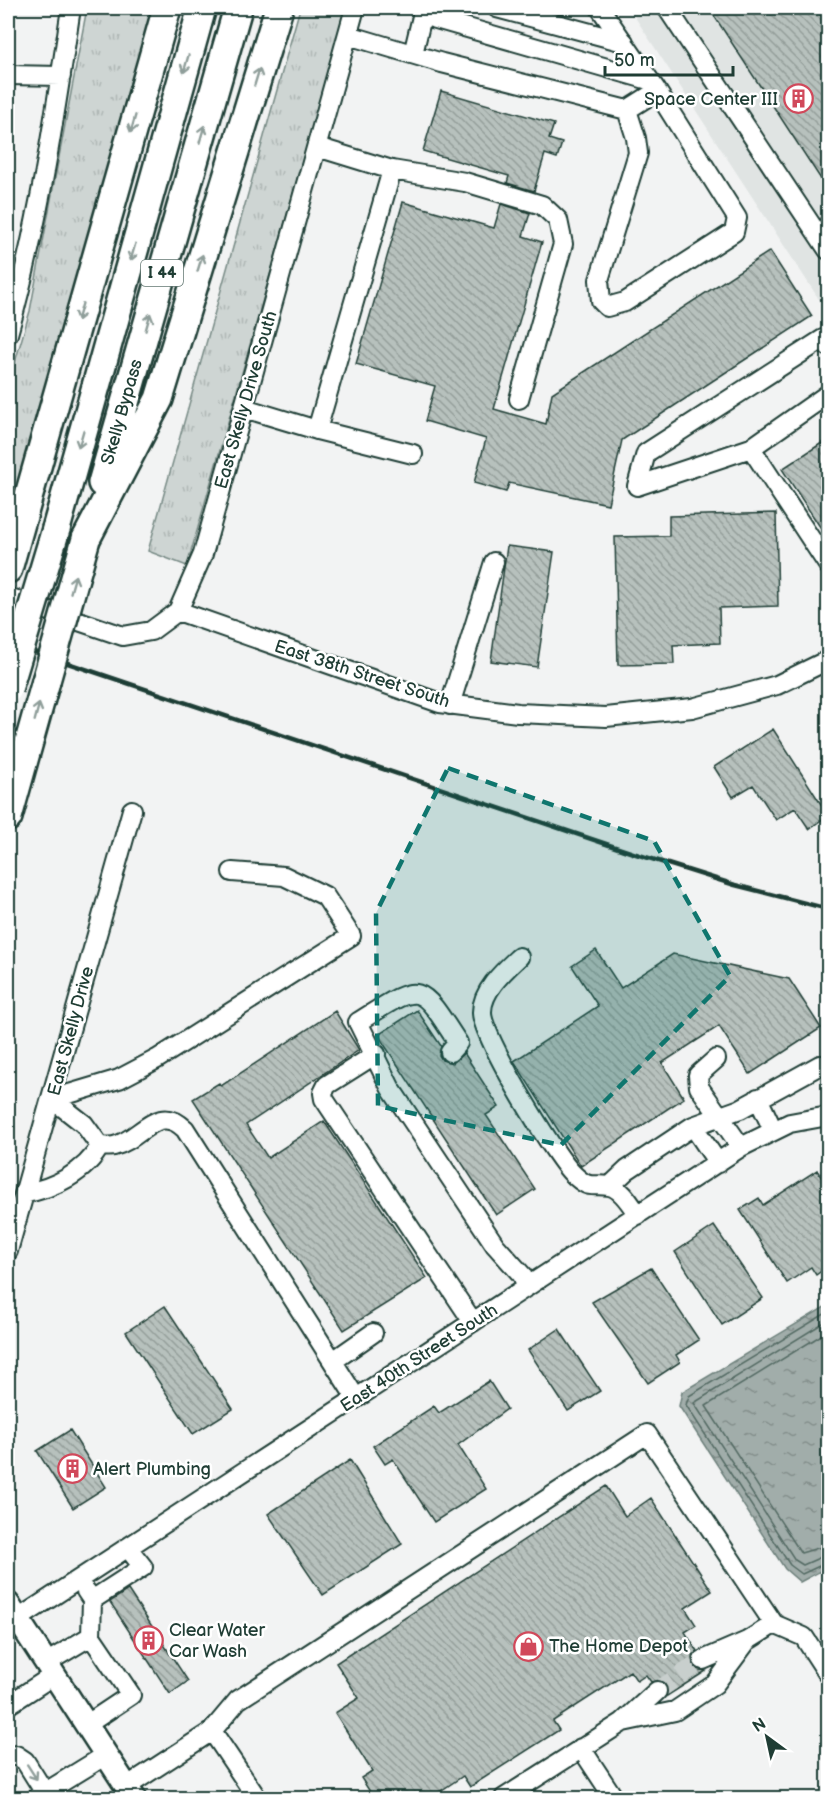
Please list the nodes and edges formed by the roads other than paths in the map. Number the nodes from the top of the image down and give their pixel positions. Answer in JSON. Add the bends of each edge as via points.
{"nodes":[{"id":1,"x":71,"y":8,"type":"edge"},
{"id":2,"x":166,"y":8,"type":"edge"},
{"id":3,"x":202,"y":8,"type":"edge"},
{"id":4,"x":238,"y":8,"type":"edge"},
{"id":5,"x":279,"y":8,"type":"edge"},
{"id":6,"x":356,"y":8,"type":"edge"},
{"id":7,"x":497,"y":8,"type":"edge"},
{"id":8,"x":600,"y":8,"type":"edge"},
{"id":9,"x":667,"y":8,"type":"edge"},
{"id":10,"x":423,"y":11,"type":"edge"},
{"id":11,"x":348,"y":35,"type":"junction"},
{"id":12,"x":624,"y":42,"type":"junction"},
{"id":13,"x":413,"y":54,"type":"junction"},
{"id":14,"x":8,"y":75,"type":"edge"},
{"id":15,"x":61,"y":76,"type":"junction"},
{"id":16,"x":653,"y":86,"type":"junction"},
{"id":17,"x":627,"y":110,"type":"junction"},
{"id":18,"x":316,"y":147,"type":"junction"},
{"id":19,"x":392,"y":170,"type":"junction"},
{"id":20,"x":828,"y":250,"type":"edge"},
{"id":21,"x":17,"y":259,"type":"edge"},
{"id":22,"x":8,"y":333,"type":"edge"},
{"id":23,"x":828,"y":346,"type":"edge"},
{"id":24,"x":828,"y":394,"type":"edge"},
{"id":25,"x":519,"y":399,"type":"dead end"},
{"id":26,"x":244,"y":408,"type":"junction"},
{"id":27,"x":317,"y":430,"type":"junction"},
{"id":28,"x":751,"y":448,"type":"junction"},
{"id":29,"x":413,"y":454,"type":"dead end"},
{"id":30,"x":86,"y":539,"type":"junction"},
{"id":31,"x":494,"y":562,"type":"dead end"},
{"id":32,"x":828,"y":565,"type":"edge"},
{"id":33,"x":8,"y":569,"type":"edge"},
{"id":34,"x":8,"y":597,"type":"edge"},
{"id":35,"x":178,"y":611,"type":"junction"},
{"id":36,"x":828,"y":660,"type":"edge"},
{"id":37,"x":8,"y":689,"type":"edge"},
{"id":38,"x":450,"y":705,"type":"junction"},
{"id":39,"x":132,"y":810,"type":"dead end"},
{"id":40,"x":8,"y":817,"type":"edge"},
{"id":41,"x":232,"y":872,"type":"dead end"},
{"id":42,"x":519,"y":957,"type":"dead end"},
{"id":43,"x":450,"y":1052,"type":"dead end"},
{"id":44,"x":376,"y":1054,"type":"junction"},
{"id":45,"x":716,"y":1059,"type":"dead end"},
{"id":46,"x":828,"y":1065,"type":"edge"},
{"id":47,"x":758,"y":1098,"type":"junction"},
{"id":48,"x":52,"y":1100,"type":"junction"},
{"id":49,"x":717,"y":1116,"type":"junction"},
{"id":50,"x":828,"y":1116,"type":"edge"},
{"id":51,"x":693,"y":1126,"type":"junction"},
{"id":52,"x":773,"y":1130,"type":"junction"},
{"id":53,"x":100,"y":1146,"type":"junction"},
{"id":54,"x":741,"y":1147,"type":"junction"},
{"id":55,"x":718,"y":1163,"type":"junction"},
{"id":56,"x":610,"y":1186,"type":"junction"},
{"id":57,"x":25,"y":1193,"type":"junction"},
{"id":58,"x":638,"y":1215,"type":"junction"},
{"id":59,"x":8,"y":1251,"type":"edge"},
{"id":60,"x":527,"y":1287,"type":"junction"},
{"id":61,"x":473,"y":1322,"type":"junction"},
{"id":62,"x":373,"y":1333,"type":"dead end"},
{"id":63,"x":333,"y":1361,"type":"junction"},
{"id":64,"x":356,"y":1398,"type":"junction"},
{"id":65,"x":128,"y":1548,"type":"junction"},
{"id":66,"x":79,"y":1580,"type":"junction"},
{"id":67,"x":92,"y":1600,"type":"junction"},
{"id":68,"x":13,"y":1612,"type":"edge"},
{"id":69,"x":774,"y":1624,"type":"junction"},
{"id":70,"x":91,"y":1636,"type":"junction"},
{"id":71,"x":747,"y":1641,"type":"junction"},
{"id":72,"x":703,"y":1660,"type":"tunnel mouth"},
{"id":73,"x":50,"y":1669,"type":"junction"},
{"id":74,"x":828,"y":1674,"type":"edge"},
{"id":75,"x":657,"y":1691,"type":"tunnel mouth"},
{"id":76,"x":8,"y":1705,"type":"edge"},
{"id":77,"x":623,"y":1722,"type":"junction"},
{"id":78,"x":86,"y":1725,"type":"junction"},
{"id":79,"x":212,"y":1731,"type":"junction"},
{"id":80,"x":581,"y":1748,"type":"junction"},
{"id":81,"x":106,"y":1755,"type":"junction"},
{"id":82,"x":8,"y":1757,"type":"edge"},
{"id":83,"x":130,"y":1793,"type":"edge"},
{"id":84,"x":47,"y":1795,"type":"edge"},
{"id":85,"x":257,"y":1798,"type":"edge"},
{"id":86,"x":504,"y":1798,"type":"edge"},
{"id":87,"x":614,"y":1798,"type":"edge"}],
"edges":[{"from":1,"to":15,"type":"street"},
{"from":2,"to":33,"type":"highway","one_way":true},
{"from":3,"to":37,"type":"highway","name":"Skelly Bypass","number":"I 44","one_way":true,"bridge":true},
{"from":30,"to":4,"type":"highway","name":"Skelly Bypass","number":"I 44","one_way":true},
{"from":30,"to":5,"type":"highway","one_way":true,"via":[[159,399]]},
{"from":6,"to":11,"type":"street","name":"East Skelly Drive South"},
{"from":7,"to":12,"type":"street"},
{"from":8,"to":12,"type":"street"},
{"from":9,"to":20,"type":"street"},
{"from":10,"to":13,"type":"street"},
{"from":10,"to":16,"type":"street"},
{"from":11,"to":13,"type":"street"},
{"from":11,"to":18,"type":"street","name":"East Skelly Drive South"},
{"from":12,"to":16,"type":"street"},
{"from":13,"to":17,"type":"street"},
{"from":14,"to":15,"type":"street"},
{"from":15,"to":21,"type":"street"},
{"from":16,"to":17,"type":"street"},
{"from":16,"to":17,"type":"street","via":[[737,225],[734,232],[625,302],[607,307],[601,300],[599,280],[638,153]]},
{"from":18,"to":19,"type":"street"},
{"from":18,"to":26,"type":"street","name":"East Skelly Drive South"},
{"from":19,"to":25,"type":"street","via":[[465,182],[542,205],[558,220],[563,244]]},
{"from":19,"to":27,"type":"street"},
{"from":21,"to":22,"type":"street"},
{"from":23,"to":28,"type":"street","via":[[823,339],[646,453],[637,486]]},
{"from":24,"to":28,"type":"street"},
{"from":26,"to":27,"type":"street"},
{"from":26,"to":35,"type":"street","name":"East Skelly Drive South","via":[[203,554]]},
{"from":27,"to":29,"type":"street"},
{"from":28,"to":32,"type":"street"},
{"from":40,"to":30,"type":"highway","name":"Skelly Bypass","number":"I 44","one_way":true,"bridge":true},
{"from":31,"to":38,"type":"street"},
{"from":34,"to":35,"type":"street","name":"East Skelly Drive South","via":[[123,636],[151,631]]},
{"from":35,"to":38,"type":"street","name":"East 38th Street South"},
{"from":36,"to":38,"type":"street","name":"East 38th Street South","via":[[777,685],[692,708],[606,717],[518,714]]},
{"from":39,"to":48,"type":"street","name":"East Skelly Drive"},
{"from":41,"to":48,"type":"street","via":[[284,876],[326,896],[351,936],[157,1059],[119,1078]]},
{"from":42,"to":56,"type":"street","via":[[493,982],[482,1012],[491,1041],[571,1172],[588,1185]]},
{"from":43,"to":44,"type":"street","via":[[458,1042],[431,1000],[419,993],[403,994],[358,1022]]},
{"from":44,"to":60,"type":"street","via":[[392,1089]]},
{"from":44,"to":61,"type":"street","via":[[327,1085],[324,1100]]},
{"from":45,"to":49,"type":"street","via":[[698,1075],[699,1087]]},
{"from":46,"to":47,"type":"street","via":[[819,1065]]},
{"from":47,"to":49,"type":"street"},
{"from":47,"to":52,"type":"street"},
{"from":48,"to":53,"type":"street","via":[[84,1124]]},
{"from":48,"to":57,"type":"street","name":"East Skelly Drive"},
{"from":49,"to":51,"type":"street"},
{"from":49,"to":54,"type":"street"},
{"from":50,"to":52,"type":"street","name":"East 40th Street South"},
{"from":51,"to":55,"type":"street"},
{"from":51,"to":56,"type":"street","via":[[627,1170]]},
{"from":52,"to":54,"type":"street","name":"East 40th Street South"},
{"from":53,"to":57,"type":"street","via":[[60,1183]]},
{"from":53,"to":63,"type":"street","via":[[116,1146],[165,1119],[175,1120],[185,1129]]},
{"from":54,"to":55,"type":"street","name":"East 40th Street South"},
{"from":55,"to":58,"type":"street","name":"East 40th Street South"},
{"from":56,"to":58,"type":"street","via":[[624,1195]]},
{"from":57,"to":59,"type":"street","name":"East Skelly Drive"},
{"from":58,"to":60,"type":"street","name":"East 40th Street South"},
{"from":60,"to":61,"type":"street","name":"East 40th Street South"},
{"from":61,"to":64,"type":"street","name":"East 40th Street South"},
{"from":62,"to":63,"type":"street"},
{"from":63,"to":64,"type":"street"},
{"from":64,"to":65,"type":"street","name":"East 40th Street South"},
{"from":65,"to":66,"type":"street","name":"East 40th Street South"},
{"from":65,"to":67,"type":"street","via":[[143,1566]]},
{"from":66,"to":67,"type":"street"},
{"from":66,"to":68,"type":"street","name":"East 40th Street South"},
{"from":67,"to":70,"type":"street"},
{"from":68,"to":73,"type":"main road"},
{"from":69,"to":71,"type":"street"},
{"from":69,"to":74,"type":"street","via":[[804,1637]]},
{"from":69,"to":79,"type":"street","via":[[647,1434],[238,1700]]},
{"from":70,"to":73,"type":"street"},
{"from":70,"to":78,"type":"street","via":[[131,1695]]},
{"from":71,"to":72,"type":"street"},
{"from":71,"to":77,"type":"street","via":[[716,1684],[675,1711]]},
{"from":73,"to":76,"type":"street"},
{"from":73,"to":78,"type":"main road"},
{"from":75,"to":77,"type":"street"},
{"from":77,"to":80,"type":"street"},
{"from":78,"to":81,"type":"main road"},
{"from":79,"to":83,"type":"street"},
{"from":79,"to":85,"type":"street"},
{"from":80,"to":86,"type":"street"},
{"from":80,"to":87,"type":"street"},
{"from":81,"to":83,"type":"main road"},
{"from":81,"to":84,"type":"street"},
{"from":82,"to":84,"type":"street","one_way":true,"via":[[16,1755],[25,1761]]}]}
